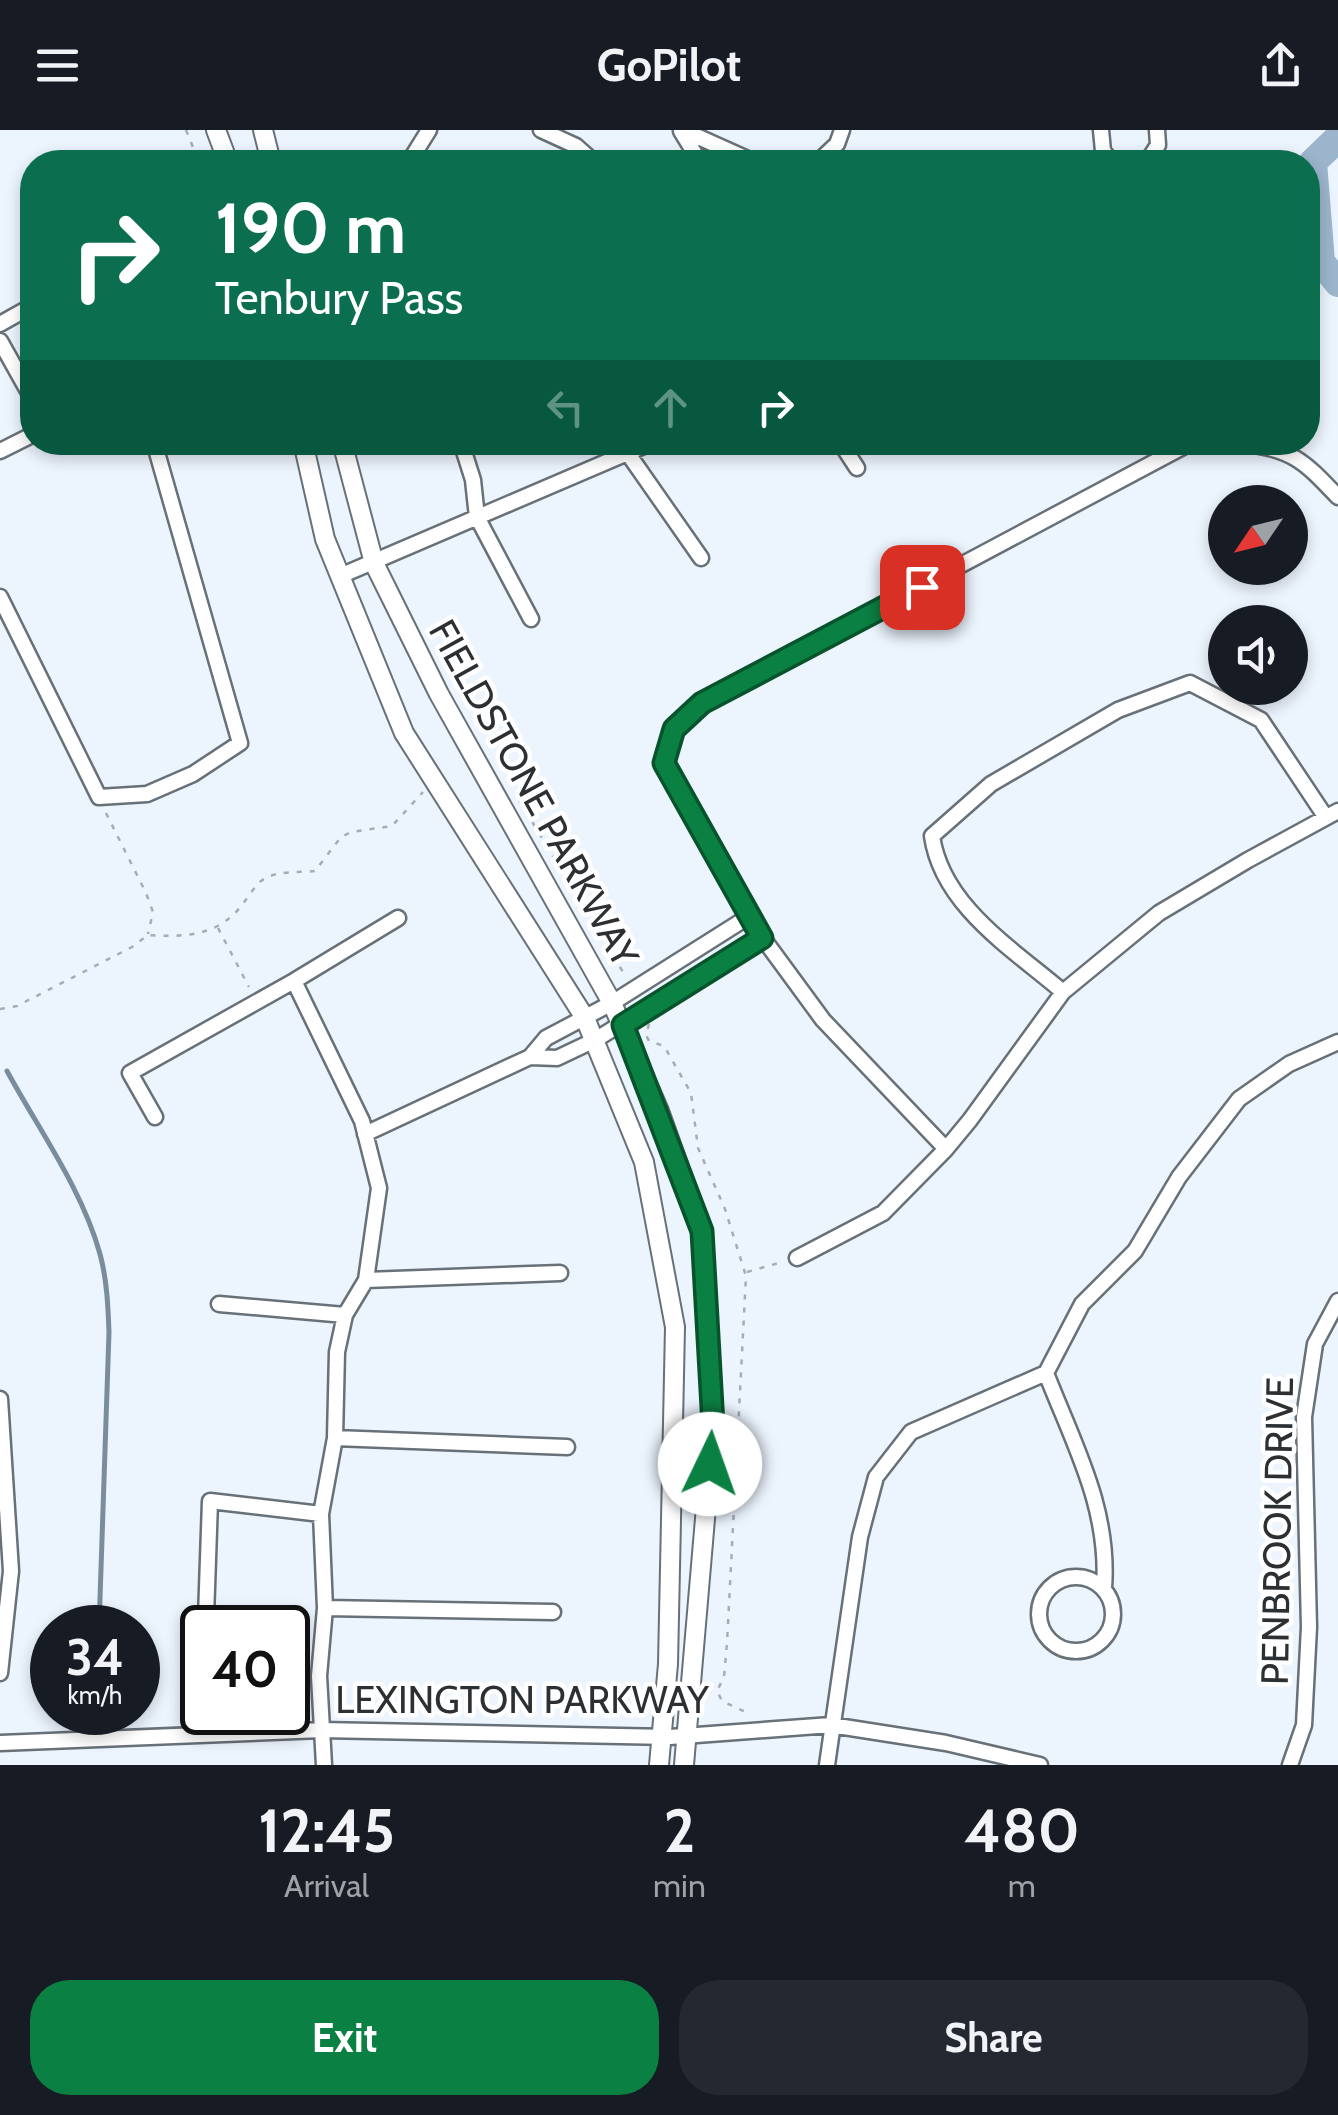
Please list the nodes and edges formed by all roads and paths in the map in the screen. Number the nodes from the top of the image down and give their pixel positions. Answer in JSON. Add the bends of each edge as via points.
{"nodes":[{"id":1,"x":541,"y":130,"type":"edge"},
{"id":2,"x":682,"y":130,"type":"edge"},
{"id":3,"x":580,"y":150,"type":"edge"},
{"id":4,"x":727,"y":150,"type":"edge"},
{"id":5,"x":0,"y":341,"type":"edge"},
{"id":6,"x":20,"y":377,"type":"edge"},
{"id":7,"x":158,"y":455,"type":"edge"},
{"id":8,"x":306,"y":455,"type":"edge"},
{"id":9,"x":345,"y":455,"type":"edge"},
{"id":10,"x":465,"y":455,"type":"edge"},
{"id":11,"x":629,"y":455,"type":"joint"},
{"id":12,"x":848,"y":455,"type":"edge"},
{"id":13,"x":1168,"y":455,"type":"edge"},
{"id":14,"x":1293,"y":455,"type":"edge"},
{"id":15,"x":857,"y":468,"type":"dead end"},
{"id":16,"x":1338,"y":497,"type":"edge"},
{"id":17,"x":477,"y":517,"type":"junction"},
{"id":18,"x":701,"y":558,"type":"dead end"},
{"id":19,"x":374,"y":563,"type":"junction"},
{"id":20,"x":340,"y":576,"type":"junction"},
{"id":21,"x":0,"y":597,"type":"edge"},
{"id":22,"x":532,"y":620,"type":"dead end"},
{"id":23,"x":431,"y":784,"type":"dead end"},
{"id":24,"x":514,"y":792,"type":"dead end"},
{"id":25,"x":99,"y":797,"type":"junction"},
{"id":26,"x":1332,"y":814,"type":"edge"},
{"id":27,"x":748,"y":917,"type":"junction"},
{"id":28,"x":398,"y":918,"type":"dead end"},
{"id":29,"x":216,"y":926,"type":"junction"},
{"id":30,"x":148,"y":935,"type":"junction"},
{"id":31,"x":762,"y":938,"type":"junction"},
{"id":32,"x":294,"y":981,"type":"junction"},
{"id":33,"x":633,"y":990,"type":"junction"},
{"id":34,"x":1063,"y":992,"type":"junction"},
{"id":35,"x":257,"y":1002,"type":"junction"},
{"id":36,"x":612,"y":1002,"type":"junction"},
{"id":37,"x":0,"y":1009,"type":"edge"},
{"id":38,"x":644,"y":1012,"type":"junction"},
{"id":39,"x":584,"y":1018,"type":"junction"},
{"id":40,"x":623,"y":1025,"type":"junction"},
{"id":41,"x":596,"y":1040,"type":"junction"},
{"id":42,"x":1338,"y":1042,"type":"edge"},
{"id":43,"x":530,"y":1057,"type":"junction"},
{"id":44,"x":155,"y":1118,"type":"dead end"},
{"id":45,"x":365,"y":1134,"type":"junction"},
{"id":46,"x":946,"y":1149,"type":"junction"},
{"id":47,"x":797,"y":1258,"type":"joint"},
{"id":48,"x":560,"y":1273,"type":"dead end"},
{"id":49,"x":745,"y":1273,"type":"junction"},
{"id":50,"x":366,"y":1280,"type":"junction"},
{"id":51,"x":1338,"y":1301,"type":"edge"},
{"id":52,"x":219,"y":1304,"type":"dead end"},
{"id":53,"x":345,"y":1315,"type":"junction"},
{"id":54,"x":1046,"y":1373,"type":"junction"},
{"id":55,"x":0,"y":1398,"type":"edge"},
{"id":56,"x":335,"y":1438,"type":"junction"},
{"id":57,"x":566,"y":1447,"type":"dead end"},
{"id":58,"x":321,"y":1514,"type":"junction"},
{"id":59,"x":6,"y":1572,"type":"edge"},
{"id":60,"x":1104,"y":1588,"type":"junction"},
{"id":61,"x":206,"y":1605,"type":"edge"},
{"id":62,"x":325,"y":1608,"type":"junction"},
{"id":63,"x":553,"y":1612,"type":"dead end"},
{"id":64,"x":0,"y":1673,"type":"edge"},
{"id":65,"x":752,"y":1715,"type":"dead end"},
{"id":66,"x":831,"y":1726,"type":"junction"},
{"id":67,"x":321,"y":1730,"type":"junction"},
{"id":68,"x":687,"y":1736,"type":"junction"},
{"id":69,"x":661,"y":1737,"type":"junction"},
{"id":70,"x":0,"y":1743,"type":"edge"},
{"id":71,"x":324,"y":1765,"type":"edge"},
{"id":72,"x":659,"y":1765,"type":"edge"},
{"id":73,"x":684,"y":1765,"type":"edge"},
{"id":74,"x":827,"y":1765,"type":"edge"},
{"id":75,"x":1040,"y":1765,"type":"edge"},
{"id":76,"x":1290,"y":1765,"type":"edge"}],
"edges":[{"from":1,"to":3,"type":"street"},
{"from":2,"to":4,"type":"street"},
{"from":5,"to":6,"type":"street"},
{"from":7,"to":25,"type":"street","via":[[240,743],[147,794]]},
{"from":8,"to":20,"type":"street","name":"FIELDSTONE PARKWAY"},
{"from":9,"to":19,"type":"street","name":"FIELDSTONE PARKWAY"},
{"from":10,"to":17,"type":"street"},
{"from":11,"to":17,"type":"street"},
{"from":11,"to":18,"type":"street"},
{"from":12,"to":15,"type":"street"},
{"from":13,"to":27,"type":"street","via":[[702,703],[674,729],[664,763]]},
{"from":14,"to":16,"type":"street"},
{"from":17,"to":19,"type":"street"},
{"from":17,"to":22,"type":"street"},
{"from":19,"to":20,"type":"street"},
{"from":19,"to":36,"type":"street","name":"FIELDSTONE PARKWAY","via":[[439,694]]},
{"from":20,"to":39,"type":"street","name":"FIELDSTONE PARKWAY","via":[[404,733]]},
{"from":21,"to":25,"type":"street"},
{"from":23,"to":29,"type":"path","via":[[392,826],[340,838],[315,870],[261,881]]},
{"from":24,"to":33,"type":"path"},
{"from":25,"to":30,"type":"path","via":[[146,893],[152,912]]},
{"from":26,"to":34,"type":"street","via":[[1159,913]]},
{"from":26,"to":34,"type":"street","via":[[1261,720],[1190,683],[1118,710],[991,784],[932,836],[935,861],[968,912]]},
{"from":27,"to":31,"type":"street"},
{"from":27,"to":33,"type":"street"},
{"from":28,"to":32,"type":"street"},
{"from":29,"to":30,"type":"path","via":[[184,938]]},
{"from":29,"to":35,"type":"path"},
{"from":30,"to":37,"type":"path"},
{"from":31,"to":38,"type":"street"},
{"from":31,"to":46,"type":"street","via":[[823,1020]]},
{"from":32,"to":35,"type":"street"},
{"from":32,"to":45,"type":"street"},
{"from":33,"to":36,"type":"street"},
{"from":34,"to":46,"type":"street"},
{"from":35,"to":44,"type":"street","via":[[130,1073]]},
{"from":36,"to":39,"type":"street"},
{"from":36,"to":40,"type":"street","name":"FIELDSTONE PARKWAY"},
{"from":38,"to":40,"type":"street"},
{"from":38,"to":49,"type":"path","via":[[650,1022],[646,1035],[664,1046],[691,1093],[698,1148]]},
{"from":39,"to":41,"type":"street","name":"FIELDSTONE PARKWAY"},
{"from":39,"to":43,"type":"street","via":[[546,1038]]},
{"from":40,"to":41,"type":"street"},
{"from":40,"to":68,"type":"street","name":"FIELDSTONE PARKWAY","via":[[702,1231],[713,1425]]},
{"from":41,"to":43,"type":"street","via":[[557,1058]]},
{"from":41,"to":69,"type":"street","name":"FIELDSTONE PARKWAY","via":[[644,1162],[676,1327]]},
{"from":42,"to":54,"type":"street","via":[[1288,1064],[1239,1099],[1179,1176],[1136,1250],[1082,1304]]},
{"from":43,"to":45,"type":"street"},
{"from":45,"to":50,"type":"street","via":[[379,1188]]},
{"from":46,"to":47,"type":"street","via":[[883,1212]]},
{"from":47,"to":49,"type":"path"},
{"from":48,"to":50,"type":"street"},
{"from":49,"to":65,"type":"path","via":[[727,1643],[717,1691],[722,1701]]},
{"from":50,"to":53,"type":"street"},
{"from":51,"to":76,"type":"street","name":"PENBROOK DRIVE","via":[[1315,1344],[1304,1417],[1309,1627],[1304,1725]]},
{"from":52,"to":53,"type":"street"},
{"from":53,"to":56,"type":"street"},
{"from":54,"to":60,"type":"street","via":[[1101,1515]]},
{"from":54,"to":66,"type":"street","via":[[911,1432],[876,1477],[860,1537]]},
{"from":55,"to":59,"type":"street"},
{"from":56,"to":57,"type":"street"},
{"from":56,"to":58,"type":"street"},
{"from":58,"to":61,"type":"street","via":[[210,1501]]},
{"from":58,"to":62,"type":"street"},
{"from":59,"to":64,"type":"street"},
{"from":60,"to":60,"type":"street","via":[[1114,1610],[1109,1634],[1078,1652],[1055,1646],[1039,1614],[1057,1582],[1081,1577]]},
{"from":62,"to":63,"type":"street"},
{"from":62,"to":67,"type":"street"},
{"from":66,"to":68,"type":"street","name":"LEXINGTON PARKWAY"},
{"from":66,"to":74,"type":"street"},
{"from":66,"to":75,"type":"street","name":"LEXINGTON PARKWAY"},
{"from":67,"to":69,"type":"street","name":"LEXINGTON PARKWAY"},
{"from":67,"to":70,"type":"street","name":"LEXINGTON PARKWAY"},
{"from":67,"to":71,"type":"street"},
{"from":68,"to":69,"type":"street","name":"LEXINGTON PARKWAY"},
{"from":68,"to":73,"type":"street","name":"FIELDSTONE PARKWAY"},
{"from":69,"to":72,"type":"street","name":"FIELDSTONE PARKWAY"}]}
